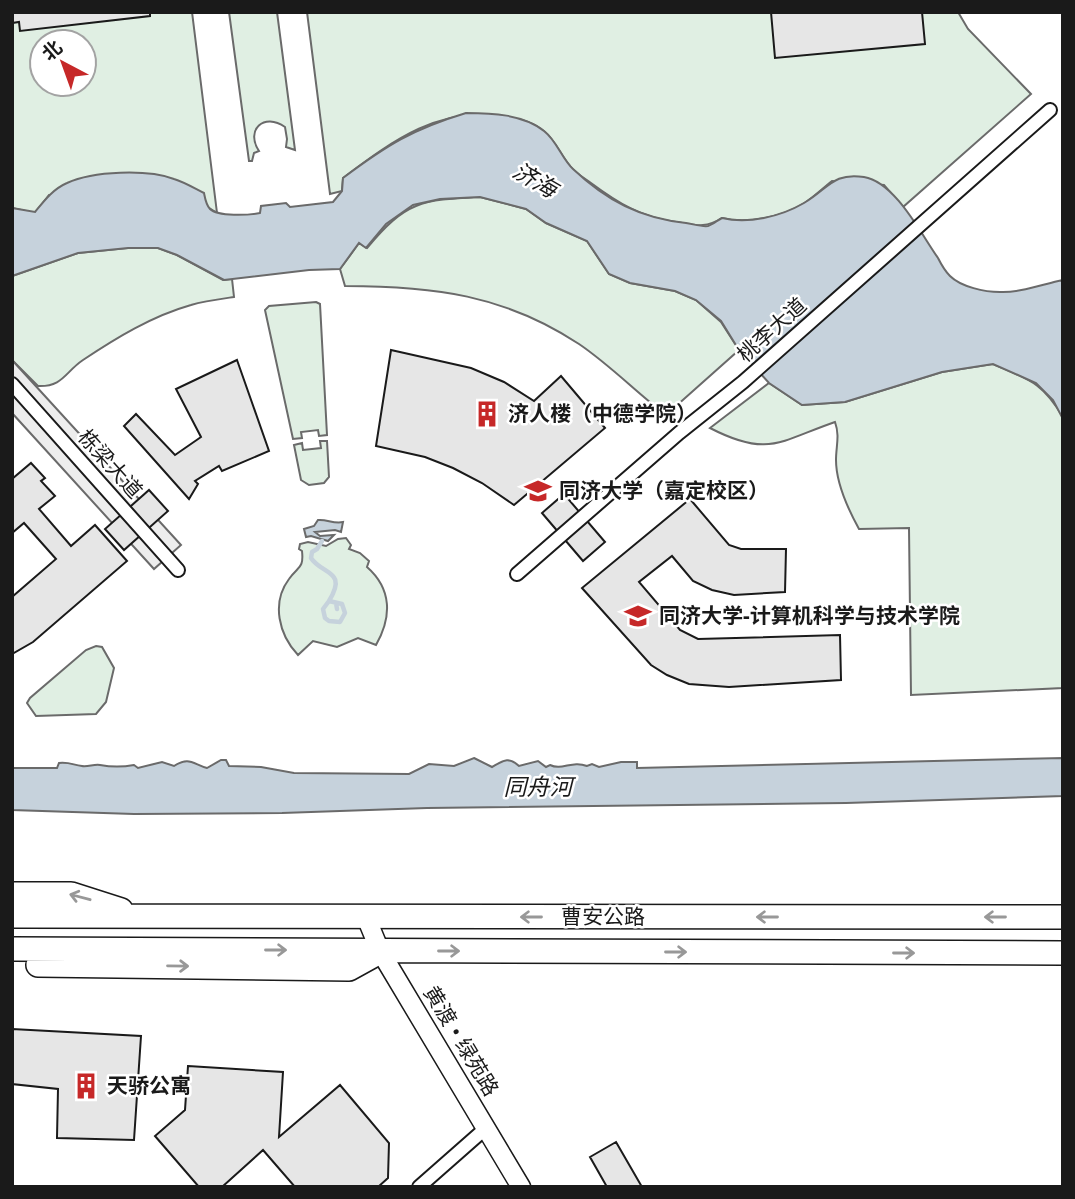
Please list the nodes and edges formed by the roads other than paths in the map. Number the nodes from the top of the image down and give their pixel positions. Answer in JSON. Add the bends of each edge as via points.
{"nodes":[{"id":1,"x":1050,"y":110,"type":"dead end"},
{"id":2,"x":12,"y":384,"type":"edge"},
{"id":3,"x":178,"y":570,"type":"dead end"},
{"id":4,"x":517,"y":574,"type":"dead end"},
{"id":5,"x":12,"y":894,"type":"edge"},
{"id":6,"x":12,"y":916,"type":"edge"},
{"id":7,"x":144,"y":917,"type":"junction"},
{"id":8,"x":366,"y":917,"type":"junction"},
{"id":9,"x":1063,"y":917,"type":"edge"},
{"id":10,"x":12,"y":949,"type":"edge"},
{"id":11,"x":380,"y":951,"type":"junction"},
{"id":12,"x":1063,"y":953,"type":"edge"},
{"id":13,"x":12,"y":965,"type":"edge"},
{"id":14,"x":486,"y":1128,"type":"junction"},
{"id":15,"x":419,"y":1187,"type":"edge"},
{"id":16,"x":521,"y":1187,"type":"edge"}],
"edges":[{"from":1,"to":4,"type":"street","name":"桃李大道","via":[[749,377]]},
{"from":2,"to":3,"type":"street","name":"栋梁大道"},
{"from":7,"to":5,"type":"highway","name":"曹安公路","one_way":true,"via":[[71,894]]},
{"from":6,"to":7,"type":"highway","name":"曹安公路"},
{"from":7,"to":8,"type":"highway","name":"曹安公路"},
{"from":9,"to":8,"type":"highway","name":"曹安公路","one_way":true},
{"from":8,"to":11,"type":"street","name":"黄渡 • 绿苑路"},
{"from":10,"to":11,"type":"highway","name":"曹安公路","one_way":true},
{"from":11,"to":12,"type":"highway","name":"曹安公路","one_way":true},
{"from":13,"to":11,"type":"highway","one_way":true,"via":[[349,969]]},
{"from":11,"to":14,"type":"street","name":"黄渡 • 绿苑路"},
{"from":14,"to":15,"type":"street"},
{"from":14,"to":16,"type":"street","name":"黄渡 • 绿苑路"}]}
